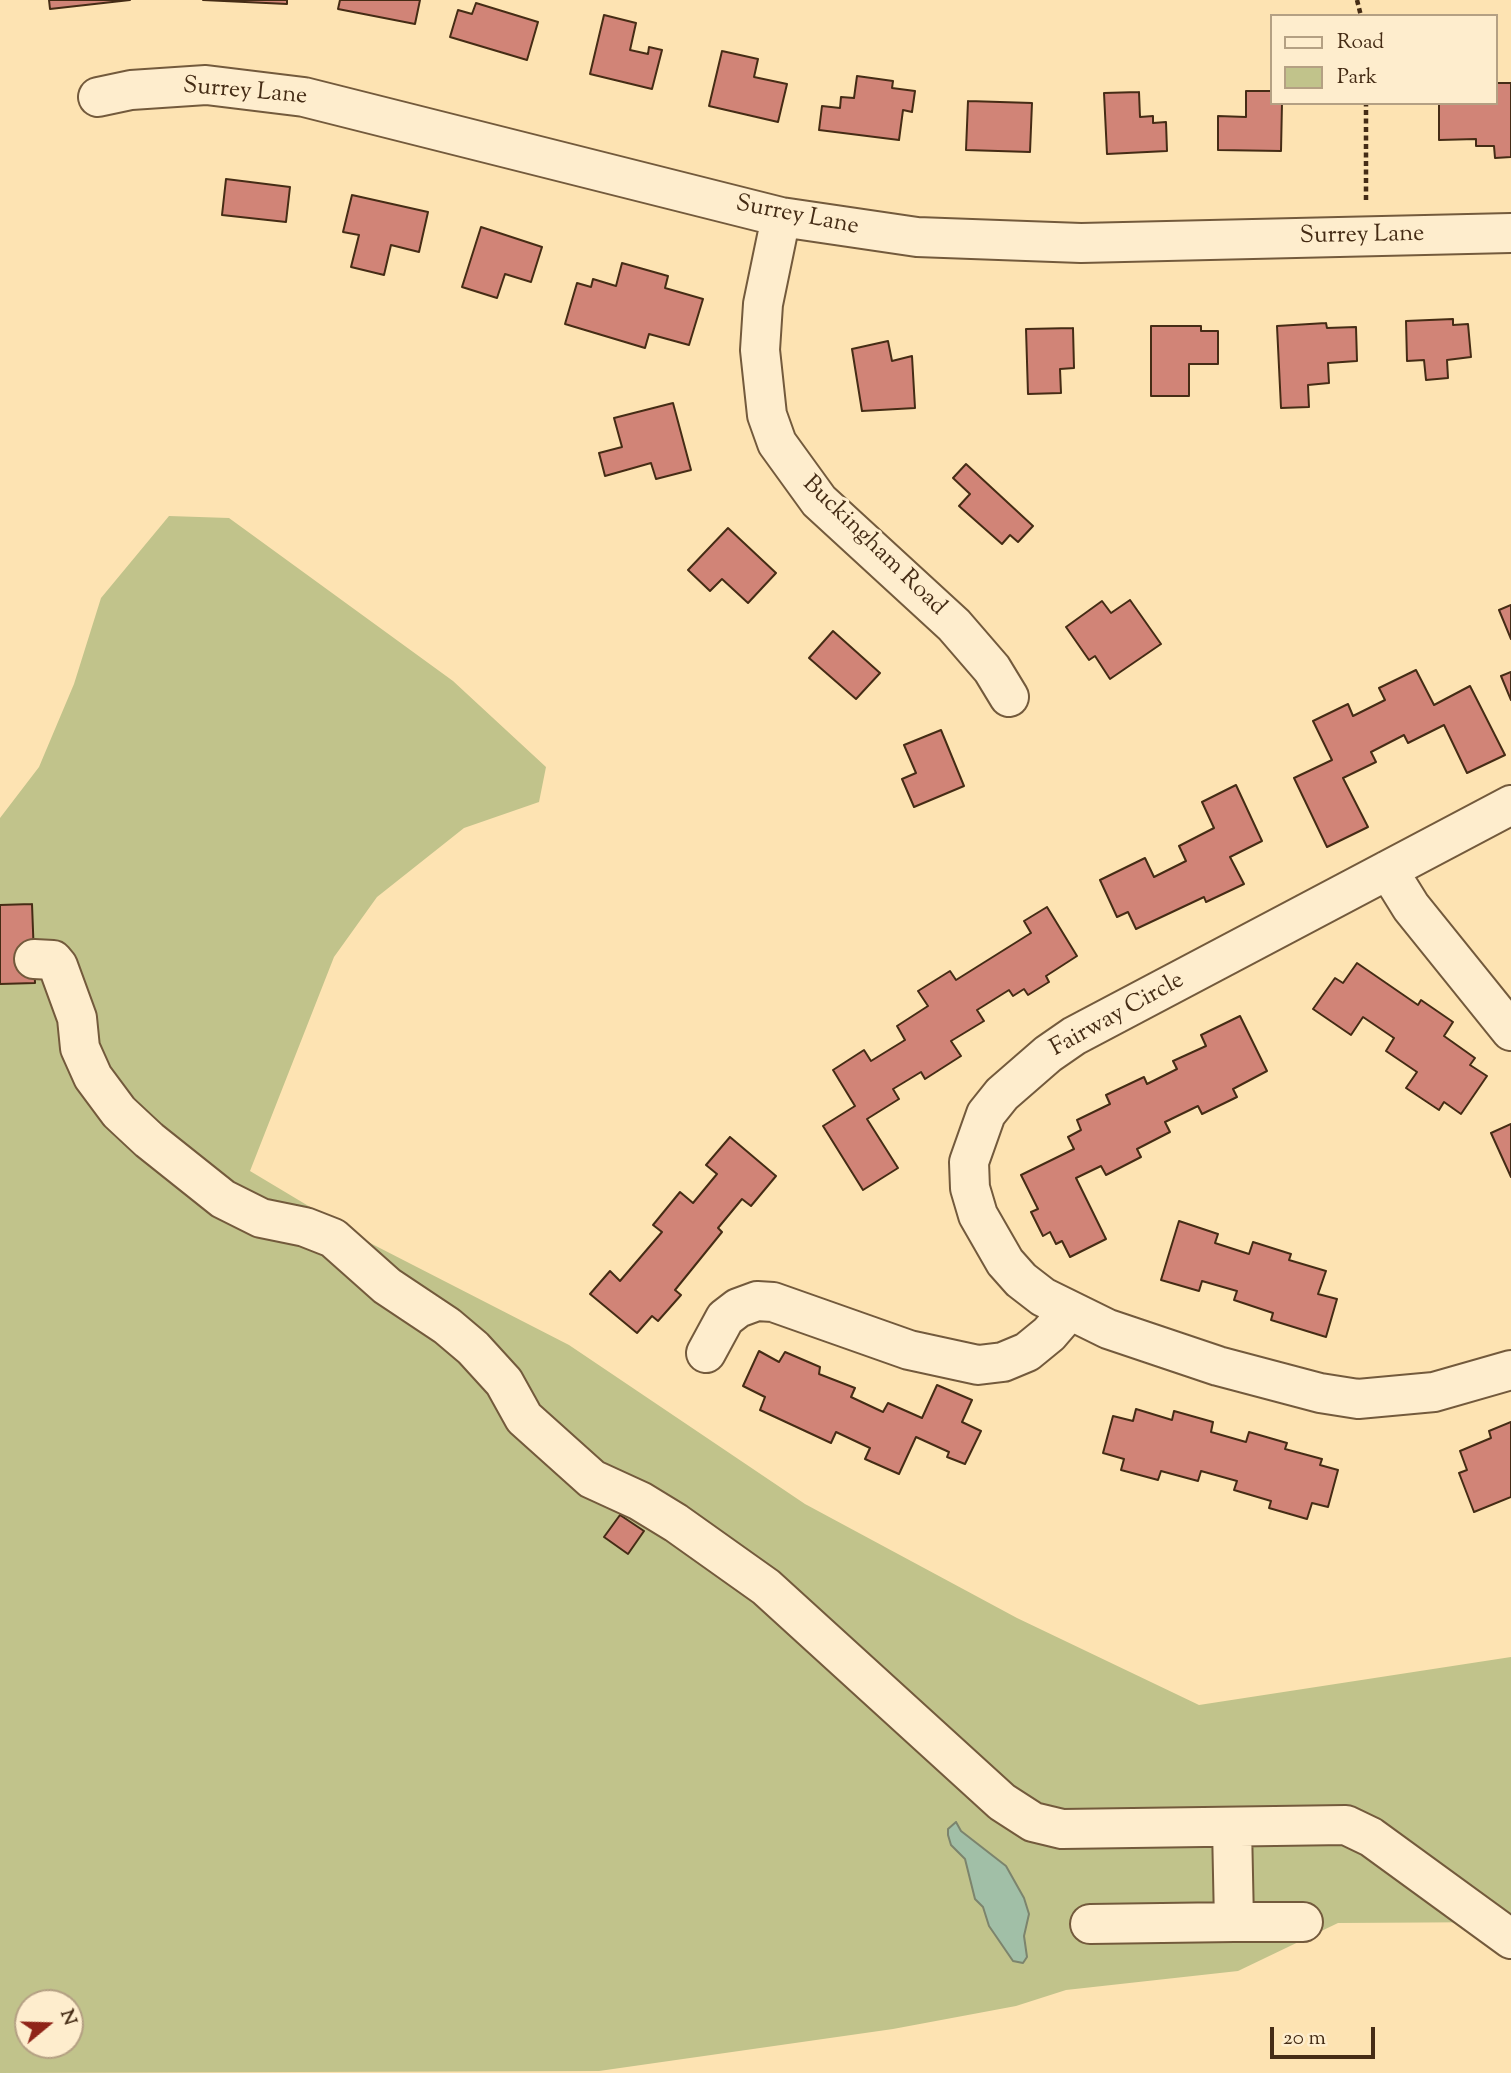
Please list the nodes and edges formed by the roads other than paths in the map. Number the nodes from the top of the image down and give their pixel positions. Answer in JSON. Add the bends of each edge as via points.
{"nodes":[{"id":1,"x":98,"y":97,"type":"dead end"},
{"id":2,"x":781,"y":218,"type":"junction"},
{"id":3,"x":1511,"y":233,"type":"edge"},
{"id":4,"x":1009,"y":697,"type":"dead end"},
{"id":5,"x":1511,"y":805,"type":"edge"},
{"id":6,"x":1388,"y":870,"type":"junction"},
{"id":7,"x":34,"y":959,"type":"dead end"},
{"id":8,"x":1511,"y":1031,"type":"edge"},
{"id":9,"x":1068,"y":1312,"type":"junction"},
{"id":10,"x":706,"y":1353,"type":"dead end"},
{"id":11,"x":1511,"y":1370,"type":"edge"},
{"id":12,"x":1232,"y":1827,"type":"junction"},
{"id":13,"x":1234,"y":1922,"type":"junction"},
{"id":14,"x":1303,"y":1922,"type":"dead end"},
{"id":15,"x":1090,"y":1924,"type":"dead end"},
{"id":16,"x":1511,"y":1938,"type":"edge"}],
"edges":[{"from":1,"to":2,"type":"street","name":"Surrey Lane","via":[[206,85],[304,97]]},
{"from":2,"to":3,"type":"street","name":"Surrey Lane","via":[[917,237],[1024,243]]},
{"from":2,"to":4,"type":"street","name":"Buckingham Road","via":[[763,304],[760,350],[767,415],[777,443],[819,501],[954,625]]},
{"from":5,"to":6,"type":"street","name":"Fairway Circle"},
{"from":6,"to":8,"type":"street","via":[[1411,908]]},
{"from":6,"to":9,"type":"street","name":"Fairway Circle","via":[[1085,1030],[1023,1074],[986,1114],[969,1162],[978,1214],[990,1239],[1021,1280]]},
{"from":7,"to":12,"type":"street","via":[[58,966],[77,1018],[80,1048],[93,1077],[119,1112],[149,1140],[223,1199],[261,1218],[333,1238],[397,1294],[447,1326],[504,1382],[524,1418],[592,1479],[649,1506],[766,1587],[1002,1802],[1033,1822],[1062,1829]]},
{"from":9,"to":10,"type":"street","via":[[1027,1352],[1003,1362],[978,1365],[909,1350],[773,1302],[757,1301],[726,1318]]},
{"from":9,"to":11,"type":"street","name":"Fairway Circle","via":[[1218,1366],[1359,1399],[1434,1392]]},
{"from":12,"to":13,"type":"street"},
{"from":12,"to":16,"type":"street","via":[[1346,1825],[1371,1837]]},
{"from":13,"to":14,"type":"street"},
{"from":13,"to":15,"type":"street"}]}
